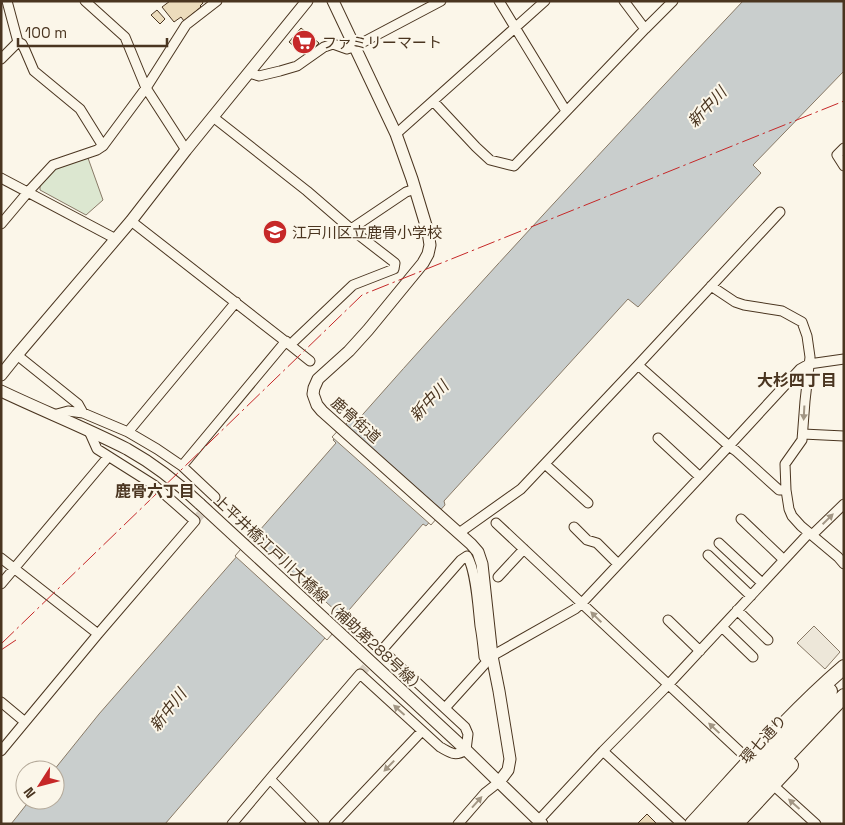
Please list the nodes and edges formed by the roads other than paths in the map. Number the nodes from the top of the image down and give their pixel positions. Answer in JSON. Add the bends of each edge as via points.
{"nodes":[{"id":1,"x":8,"y":1,"type":"edge"},
{"id":2,"x":85,"y":1,"type":"edge"},
{"id":3,"x":216,"y":1,"type":"edge"},
{"id":4,"x":306,"y":1,"type":"edge"},
{"id":5,"x":333,"y":1,"type":"edge"},
{"id":6,"x":441,"y":1,"type":"edge"},
{"id":7,"x":499,"y":1,"type":"edge"},
{"id":8,"x":545,"y":1,"type":"edge"},
{"id":9,"x":624,"y":1,"type":"edge"},
{"id":10,"x":673,"y":1,"type":"edge"},
{"id":11,"x":515,"y":28,"type":"junction"},
{"id":12,"x":645,"y":29,"type":"junction"},
{"id":13,"x":18,"y":42,"type":"junction"},
{"id":14,"x":354,"y":47,"type":"junction"},
{"id":15,"x":1,"y":59,"type":"edge"},
{"id":16,"x":249,"y":73,"type":"junction"},
{"id":17,"x":146,"y":88,"type":"junction"},
{"id":18,"x":433,"y":101,"type":"junction"},
{"id":19,"x":566,"y":111,"type":"junction"},
{"id":20,"x":213,"y":117,"type":"junction"},
{"id":21,"x":396,"y":134,"type":"junction"},
{"id":22,"x":103,"y":146,"type":"junction"},
{"id":23,"x":844,"y":148,"type":"edge"},
{"id":24,"x":186,"y":150,"type":"junction"},
{"id":25,"x":844,"y":166,"type":"edge"},
{"id":26,"x":1,"y":178,"type":"edge"},
{"id":27,"x":415,"y":189,"type":"junction"},
{"id":28,"x":28,"y":192,"type":"junction"},
{"id":29,"x":780,"y":212,"type":"dead end"},
{"id":30,"x":131,"y":221,"type":"junction"},
{"id":31,"x":1,"y":224,"type":"edge"},
{"id":32,"x":351,"y":229,"type":"junction"},
{"id":33,"x":116,"y":239,"type":"junction"},
{"id":34,"x":711,"y":286,"type":"junction"},
{"id":35,"x":236,"y":302,"type":"junction"},
{"id":36,"x":288,"y":343,"type":"junction"},
{"id":37,"x":17,"y":355,"type":"junction"},
{"id":38,"x":844,"y":359,"type":"edge"},
{"id":39,"x":310,"y":361,"type":"dead end"},
{"id":40,"x":809,"y":364,"type":"junction"},
{"id":41,"x":638,"y":365,"type":"junction"},
{"id":42,"x":1,"y":375,"type":"edge"},
{"id":43,"x":1,"y":391,"type":"edge"},
{"id":44,"x":83,"y":412,"type":"junction"},
{"id":45,"x":53,"y":415,"type":"junction"},
{"id":46,"x":89,"y":432,"type":"junction"},
{"id":47,"x":128,"y":432,"type":"junction"},
{"id":48,"x":803,"y":434,"type":"junction"},
{"id":49,"x":844,"y":436,"type":"edge"},
{"id":50,"x":658,"y":438,"type":"dead end"},
{"id":51,"x":729,"y":446,"type":"junction"},
{"id":52,"x":108,"y":457,"type":"junction"},
{"id":53,"x":545,"y":464,"type":"junction"},
{"id":54,"x":182,"y":466,"type":"junction"},
{"id":55,"x":700,"y":477,"type":"junction"},
{"id":56,"x":786,"y":490,"type":"junction"},
{"id":57,"x":215,"y":497,"type":"dead end"},
{"id":58,"x":588,"y":503,"type":"dead end"},
{"id":59,"x":844,"y":504,"type":"edge"},
{"id":60,"x":741,"y":519,"type":"dead end"},
{"id":61,"x":496,"y":523,"type":"dead end"},
{"id":62,"x":574,"y":527,"type":"dead end"},
{"id":63,"x":456,"y":530,"type":"junction"},
{"id":64,"x":811,"y":534,"type":"junction"},
{"id":65,"x":719,"y":543,"type":"dead end"},
{"id":66,"x":524,"y":549,"type":"junction"},
{"id":67,"x":708,"y":556,"type":"dead end"},
{"id":68,"x":1,"y":558,"type":"edge"},
{"id":69,"x":784,"y":560,"type":"junction"},
{"id":70,"x":618,"y":564,"type":"junction"},
{"id":71,"x":844,"y":564,"type":"edge"},
{"id":72,"x":14,"y":568,"type":"junction"},
{"id":73,"x":498,"y":577,"type":"dead end"},
{"id":74,"x":762,"y":583,"type":"junction"},
{"id":75,"x":1,"y":584,"type":"edge"},
{"id":76,"x":751,"y":596,"type":"junction"},
{"id":77,"x":582,"y":604,"type":"junction"},
{"id":78,"x":737,"y":610,"type":"junction"},
{"id":79,"x":668,"y":620,"type":"dead end"},
{"id":80,"x":722,"y":627,"type":"junction"},
{"id":81,"x":98,"y":634,"type":"junction"},
{"id":82,"x":768,"y":640,"type":"dead end"},
{"id":83,"x":700,"y":651,"type":"junction"},
{"id":84,"x":753,"y":657,"type":"dead end"},
{"id":85,"x":490,"y":658,"type":"junction"},
{"id":86,"x":844,"y":667,"type":"edge"},
{"id":87,"x":844,"y":676,"type":"edge"},
{"id":88,"x":668,"y":685,"type":"junction"},
{"id":89,"x":844,"y":696,"type":"edge"},
{"id":90,"x":1,"y":702,"type":"edge"},
{"id":91,"x":844,"y":707,"type":"edge"},
{"id":92,"x":445,"y":708,"type":"junction"},
{"id":93,"x":25,"y":722,"type":"junction"},
{"id":94,"x":422,"y":731,"type":"junction"},
{"id":95,"x":466,"y":750,"type":"junction"},
{"id":96,"x":603,"y":751,"type":"junction"},
{"id":97,"x":1,"y":752,"type":"edge"},
{"id":98,"x":750,"y":761,"type":"junction"},
{"id":99,"x":270,"y":779,"type":"junction"},
{"id":100,"x":499,"y":782,"type":"junction"},
{"id":101,"x":773,"y":785,"type":"junction"},
{"id":102,"x":734,"y":802,"type":"junction"},
{"id":103,"x":535,"y":820,"type":"edge"},
{"id":104,"x":232,"y":824,"type":"edge"},
{"id":105,"x":314,"y":824,"type":"edge"},
{"id":106,"x":334,"y":824,"type":"edge"},
{"id":107,"x":458,"y":824,"type":"edge"},
{"id":108,"x":682,"y":824,"type":"edge"},
{"id":109,"x":692,"y":824,"type":"edge"},
{"id":110,"x":706,"y":824,"type":"edge"},
{"id":111,"x":722,"y":824,"type":"edge"},
{"id":112,"x":736,"y":824,"type":"edge"},
{"id":113,"x":816,"y":824,"type":"edge"}],
"edges":[{"from":1,"to":13,"type":"street"},
{"from":2,"to":17,"type":"street","via":[[125,37]]},
{"from":3,"to":17,"type":"street","via":[[186,26]]},
{"from":4,"to":16,"type":"street"},
{"from":5,"to":14,"type":"street","name":"鹿骨街道"},
{"from":6,"to":14,"type":"street"},
{"from":7,"to":11,"type":"street"},
{"from":8,"to":11,"type":"street"},
{"from":9,"to":12,"type":"street"},
{"from":10,"to":12,"type":"street"},
{"from":11,"to":18,"type":"street"},
{"from":11,"to":19,"type":"street"},
{"from":12,"to":19,"type":"street"},
{"from":13,"to":15,"type":"street"},
{"from":13,"to":22,"type":"street","via":[[22,44],[34,71],[80,109]]},
{"from":14,"to":16,"type":"street","via":[[347,49],[332,44],[297,66],[258,76]]},
{"from":14,"to":21,"type":"street","name":"鹿骨街道"},
{"from":16,"to":20,"type":"street"},
{"from":17,"to":22,"type":"street"},
{"from":17,"to":24,"type":"street"},
{"from":18,"to":19,"type":"street","via":[[490,160],[514,166]]},
{"from":18,"to":21,"type":"street"},
{"from":20,"to":24,"type":"street"},
{"from":20,"to":32,"type":"street"},
{"from":21,"to":27,"type":"street","name":"鹿骨街道"},
{"from":22,"to":28,"type":"street","via":[[53,165]]},
{"from":23,"to":25,"type":"street","via":[[837,155]]},
{"from":24,"to":30,"type":"street"},
{"from":26,"to":28,"type":"street"},
{"from":27,"to":32,"type":"street"},
{"from":27,"to":63,"type":"street","name":"鹿骨街道","via":[[428,232],[428,254],[373,324],[318,379],[313,394],[322,411]]},
{"from":28,"to":31,"type":"street"},
{"from":28,"to":33,"type":"street"},
{"from":29,"to":34,"type":"street"},
{"from":30,"to":33,"type":"street"},
{"from":30,"to":35,"type":"street"},
{"from":32,"to":36,"type":"street","via":[[395,263],[394,270],[353,285]]},
{"from":33,"to":37,"type":"street"},
{"from":34,"to":40,"type":"street","via":[[740,303],[782,311],[802,322],[807,336]]},
{"from":34,"to":41,"type":"street"},
{"from":35,"to":36,"type":"street"},
{"from":35,"to":47,"type":"street"},
{"from":36,"to":39,"type":"street"},
{"from":36,"to":54,"type":"street"},
{"from":37,"to":42,"type":"street"},
{"from":37,"to":44,"type":"street","via":[[78,404]]},
{"from":38,"to":40,"type":"street"},
{"from":40,"to":48,"type":"street","one_way":true},
{"from":40,"to":51,"type":"street","via":[[800,369]]},
{"from":41,"to":51,"type":"street"},
{"from":41,"to":53,"type":"street"},
{"from":43,"to":45,"type":"street","name":"上平井橋江戸川大橋線（補助第288号線）"},
{"from":44,"to":45,"type":"street"},
{"from":44,"to":47,"type":"street"},
{"from":45,"to":46,"type":"street","name":"上平井橋江戸川大橋線（補助第288号線）"},
{"from":46,"to":52,"type":"street","via":[[97,449]]},
{"from":46,"to":95,"type":"street","name":"上平井橋江戸川大橋線（補助第288号線）","bridge":true,"via":[[127,449],[177,482]]},
{"from":47,"to":54,"type":"street"},
{"from":48,"to":49,"type":"street"},
{"from":48,"to":56,"type":"street","via":[[785,464]]},
{"from":50,"to":55,"type":"street"},
{"from":51,"to":55,"type":"street"},
{"from":51,"to":56,"type":"street","via":[[779,490]]},
{"from":52,"to":72,"type":"street"},
{"from":52,"to":81,"type":"street","via":[[154,485],[195,521]]},
{"from":53,"to":58,"type":"street"},
{"from":53,"to":63,"type":"street","via":[[520,489]]},
{"from":54,"to":57,"type":"street"},
{"from":55,"to":70,"type":"street"},
{"from":56,"to":64,"type":"street","via":[[792,516]]},
{"from":64,"to":59,"type":"street","one_way":true},
{"from":60,"to":69,"type":"street"},
{"from":61,"to":66,"type":"street"},
{"from":62,"to":70,"type":"street","via":[[588,540],[597,543]]},
{"from":63,"to":85,"type":"street","name":"鹿骨街道","via":[[480,556]]},
{"from":64,"to":69,"type":"street"},
{"from":64,"to":71,"type":"street"},
{"from":65,"to":74,"type":"street"},
{"from":66,"to":73,"type":"street"},
{"from":66,"to":77,"type":"street"},
{"from":67,"to":76,"type":"street"},
{"from":68,"to":72,"type":"street"},
{"from":69,"to":74,"type":"street"},
{"from":70,"to":77,"type":"street"},
{"from":72,"to":75,"type":"street"},
{"from":72,"to":81,"type":"street"},
{"from":74,"to":76,"type":"street"},
{"from":76,"to":78,"type":"street"},
{"from":77,"to":85,"type":"street"},
{"from":88,"to":77,"type":"street","one_way":true},
{"from":78,"to":80,"type":"street"},
{"from":78,"to":82,"type":"street"},
{"from":79,"to":83,"type":"street"},
{"from":80,"to":83,"type":"street"},
{"from":80,"to":84,"type":"street"},
{"from":81,"to":93,"type":"street"},
{"from":83,"to":88,"type":"street"},
{"from":85,"to":92,"type":"street"},
{"from":85,"to":92,"type":"street","via":[[484,657],[479,610],[470,561],[466,556],[382,650]]},
{"from":85,"to":100,"type":"street","name":"鹿骨街道","via":[[510,758],[508,770]]},
{"from":86,"to":98,"type":"main road"},
{"from":87,"to":102,"type":"main road","name":"環七通り"},
{"from":88,"to":96,"type":"street"},
{"from":98,"to":88,"type":"street","one_way":true},
{"from":89,"to":102,"type":"main road","name":"環七通り"},
{"from":90,"to":93,"type":"street"},
{"from":91,"to":101,"type":"main road"},
{"from":92,"to":95,"type":"street","via":[[465,727],[468,734]]},
{"from":93,"to":97,"type":"street"},
{"from":94,"to":95,"type":"street","via":[[454,754]]},
{"from":94,"to":99,"type":"street","one_way":true,"via":[[360,674]]},
{"from":94,"to":106,"type":"street","one_way":true},
{"from":95,"to":100,"type":"street","name":"上平井橋江戸川大橋線（補助第288号線）"},
{"from":96,"to":103,"type":"street"},
{"from":96,"to":108,"type":"street"},
{"from":98,"to":109,"type":"main road"},
{"from":99,"to":104,"type":"street"},
{"from":99,"to":105,"type":"street"},
{"from":100,"to":103,"type":"street"},
{"from":107,"to":100,"type":"street","one_way":true},
{"from":101,"to":112,"type":"main road"},
{"from":113,"to":101,"type":"street","one_way":true},
{"from":102,"to":110,"type":"main road","name":"環七通り"},
{"from":102,"to":111,"type":"main road","name":"環七通り"}]}
